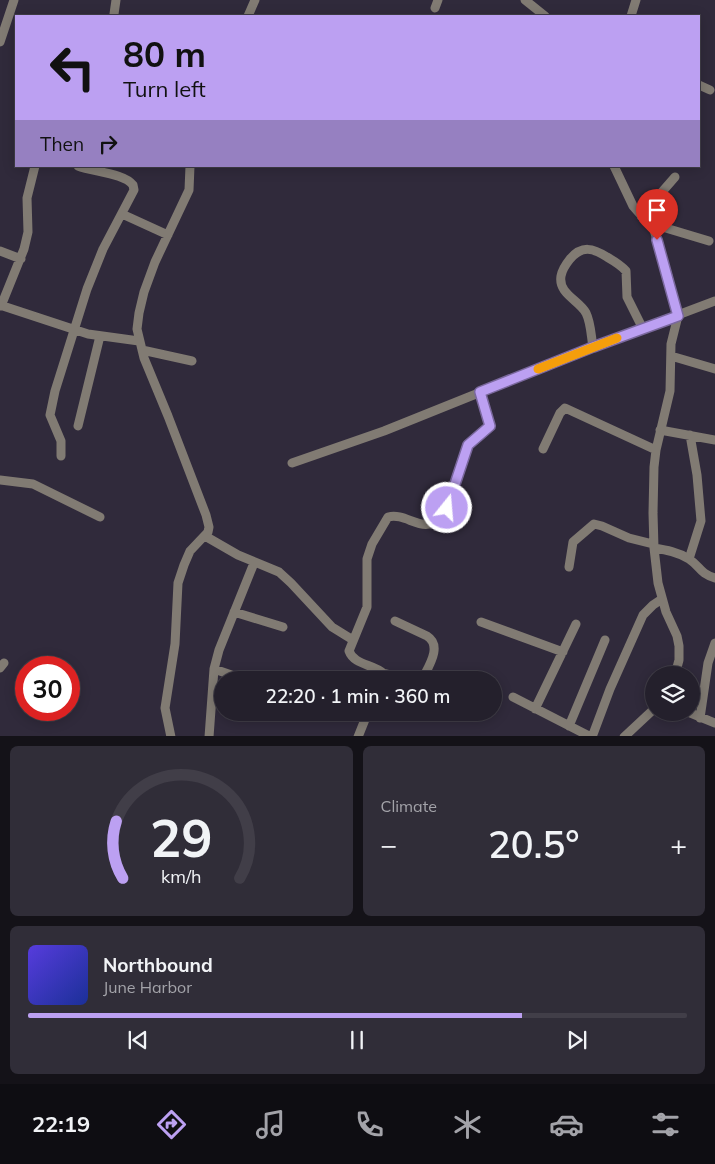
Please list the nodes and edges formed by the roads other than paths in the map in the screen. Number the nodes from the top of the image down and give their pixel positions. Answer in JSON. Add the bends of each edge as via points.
{"nodes":[{"id":1,"x":14,"y":0,"type":"edge"},
{"id":2,"x":116,"y":0,"type":"edge"},
{"id":3,"x":255,"y":0,"type":"edge"},
{"id":4,"x":525,"y":0,"type":"edge"},
{"id":5,"x":636,"y":0,"type":"edge"},
{"id":6,"x":114,"y":14,"type":"dead end"},
{"id":7,"x":248,"y":15,"type":"edge"},
{"id":8,"x":544,"y":15,"type":"edge"},
{"id":9,"x":631,"y":15,"type":"edge"},
{"id":10,"x":0,"y":42,"type":"edge"},
{"id":11,"x":700,"y":85,"type":"edge"},
{"id":12,"x":710,"y":90,"type":"dead end"},
{"id":13,"x":35,"y":167,"type":"edge"},
{"id":14,"x":80,"y":167,"type":"edge"},
{"id":15,"x":190,"y":167,"type":"edge"},
{"id":16,"x":614,"y":167,"type":"edge"},
{"id":17,"x":675,"y":177,"type":"dead end"},
{"id":18,"x":122,"y":214,"type":"junction"},
{"id":19,"x":641,"y":216,"type":"junction"},
{"id":20,"x":649,"y":223,"type":"junction"},
{"id":21,"x":168,"y":235,"type":"junction"},
{"id":22,"x":709,"y":241,"type":"dead end"},
{"id":23,"x":0,"y":250,"type":"edge"},
{"id":24,"x":21,"y":259,"type":"junction"},
{"id":25,"x":715,"y":302,"type":"edge"},
{"id":26,"x":1,"y":306,"type":"edge"},
{"id":27,"x":678,"y":316,"type":"junction"},
{"id":28,"x":643,"y":329,"type":"junction"},
{"id":29,"x":73,"y":330,"type":"junction"},
{"id":30,"x":100,"y":336,"type":"junction"},
{"id":31,"x":140,"y":346,"type":"junction"},
{"id":32,"x":593,"y":347,"type":"junction"},
{"id":33,"x":671,"y":356,"type":"junction"},
{"id":34,"x":192,"y":361,"type":"dead end"},
{"id":35,"x":715,"y":368,"type":"edge"},
{"id":36,"x":480,"y":392,"type":"junction"},
{"id":37,"x":78,"y":426,"type":"dead end"},
{"id":38,"x":660,"y":430,"type":"junction"},
{"id":39,"x":690,"y":435,"type":"junction"},
{"id":40,"x":715,"y":440,"type":"edge"},
{"id":41,"x":542,"y":449,"type":"dead end"},
{"id":42,"x":656,"y":450,"type":"junction"},
{"id":43,"x":61,"y":456,"type":"dead end"},
{"id":44,"x":292,"y":463,"type":"dead end"},
{"id":45,"x":0,"y":480,"type":"edge"},
{"id":46,"x":100,"y":517,"type":"dead end"},
{"id":47,"x":205,"y":536,"type":"junction"},
{"id":48,"x":654,"y":546,"type":"junction"},
{"id":49,"x":689,"y":559,"type":"junction"},
{"id":50,"x":254,"y":563,"type":"junction"},
{"id":51,"x":569,"y":567,"type":"dead end"},
{"id":52,"x":715,"y":578,"type":"edge"},
{"id":53,"x":662,"y":599,"type":"junction"},
{"id":54,"x":234,"y":612,"type":"junction"},
{"id":55,"x":395,"y":621,"type":"dead end"},
{"id":56,"x":481,"y":622,"type":"dead end"},
{"id":57,"x":576,"y":624,"type":"dead end"},
{"id":58,"x":283,"y":627,"type":"dead end"},
{"id":59,"x":353,"y":640,"type":"junction"},
{"id":60,"x":605,"y":640,"type":"dead end"},
{"id":61,"x":715,"y":643,"type":"edge"},
{"id":62,"x":563,"y":652,"type":"junction"},
{"id":63,"x":677,"y":666,"type":"edge"},
{"id":64,"x":214,"y":669,"type":"junction"},
{"id":65,"x":220,"y":671,"type":"edge"},
{"id":66,"x":380,"y":671,"type":"edge"},
{"id":67,"x":426,"y":671,"type":"edge"},
{"id":68,"x":514,"y":697,"type":"dead end"},
{"id":69,"x":536,"y":709,"type":"junction"},
{"id":70,"x":645,"y":717,"type":"edge"},
{"id":71,"x":700,"y":718,"type":"joint"},
{"id":72,"x":364,"y":721,"type":"edge"},
{"id":73,"x":715,"y":723,"type":"edge"},
{"id":74,"x":569,"y":726,"type":"junction"},
{"id":75,"x":171,"y":736,"type":"edge"},
{"id":76,"x":209,"y":736,"type":"edge"},
{"id":77,"x":358,"y":736,"type":"edge"},
{"id":78,"x":592,"y":736,"type":"edge"},
{"id":79,"x":624,"y":736,"type":"edge"}],
"edges":[{"from":1,"to":10,"type":"street"},
{"from":2,"to":6,"type":"street"},
{"from":3,"to":7,"type":"street"},
{"from":4,"to":8,"type":"street"},
{"from":5,"to":9,"type":"street"},
{"from":11,"to":12,"type":"street"},
{"from":13,"to":24,"type":"street","via":[[27,198],[28,232]]},
{"from":14,"to":18,"type":"street","via":[[131,182],[134,190]]},
{"from":15,"to":21,"type":"street","via":[[189,190]]},
{"from":16,"to":19,"type":"street","via":[[627,196]]},
{"from":17,"to":19,"type":"street"},
{"from":18,"to":21,"type":"street"},
{"from":18,"to":29,"type":"street","via":[[103,249]]},
{"from":19,"to":20,"type":"street"},
{"from":20,"to":22,"type":"street"},
{"from":20,"to":27,"type":"street","via":[[654,230]]},
{"from":21,"to":31,"type":"street","via":[[141,302],[137,322]]},
{"from":23,"to":24,"type":"street"},
{"from":24,"to":26,"type":"street"},
{"from":25,"to":27,"type":"street"},
{"from":26,"to":29,"type":"street"},
{"from":27,"to":28,"type":"street"},
{"from":27,"to":33,"type":"street"},
{"from":28,"to":32,"type":"street"},
{"from":28,"to":32,"type":"street","via":[[627,298],[626,271],[594,250],[583,249],[566,263],[560,282],[585,312]]},
{"from":29,"to":30,"type":"street"},
{"from":29,"to":43,"type":"street","via":[[50,408],[61,441]]},
{"from":30,"to":31,"type":"street"},
{"from":30,"to":37,"type":"street"},
{"from":31,"to":34,"type":"street"},
{"from":31,"to":47,"type":"street","via":[[206,515],[209,527]]},
{"from":32,"to":36,"type":"street"},
{"from":33,"to":35,"type":"street"},
{"from":33,"to":38,"type":"street","via":[[671,383]]},
{"from":36,"to":44,"type":"street","via":[[384,431]]},
{"from":36,"to":59,"type":"street","via":[[490,426],[468,445],[443,517],[438,522],[422,525],[388,517],[372,544],[367,559],[367,607]]},
{"from":38,"to":39,"type":"street"},
{"from":38,"to":42,"type":"street"},
{"from":39,"to":40,"type":"street"},
{"from":39,"to":49,"type":"street","via":[[701,521]]},
{"from":41,"to":42,"type":"street","via":[[560,413],[566,408]]},
{"from":42,"to":48,"type":"street"},
{"from":45,"to":46,"type":"street","via":[[33,484]]},
{"from":47,"to":50,"type":"street"},
{"from":47,"to":75,"type":"street","via":[[190,551],[178,583],[175,644],[165,708]]},
{"from":48,"to":49,"type":"street"},
{"from":48,"to":51,"type":"street","via":[[594,524],[572,542]]},
{"from":48,"to":53,"type":"street"},
{"from":49,"to":52,"type":"street","via":[[703,574]]},
{"from":50,"to":54,"type":"street"},
{"from":50,"to":59,"type":"street","via":[[279,572],[332,627]]},
{"from":53,"to":63,"type":"street","via":[[677,636]]},
{"from":53,"to":78,"type":"street","via":[[643,615]]},
{"from":54,"to":58,"type":"street"},
{"from":54,"to":64,"type":"street"},
{"from":55,"to":67,"type":"street","via":[[432,639],[435,651]]},
{"from":56,"to":62,"type":"street"},
{"from":57,"to":62,"type":"street"},
{"from":59,"to":66,"type":"street","via":[[349,651],[351,656]]},
{"from":60,"to":74,"type":"street"},
{"from":61,"to":71,"type":"street","via":[[708,663]]},
{"from":62,"to":69,"type":"street"},
{"from":64,"to":65,"type":"street"},
{"from":64,"to":76,"type":"street"},
{"from":68,"to":69,"type":"street"},
{"from":69,"to":74,"type":"street"},
{"from":70,"to":79,"type":"street"},
{"from":71,"to":73,"type":"street"},
{"from":72,"to":77,"type":"street"},
{"from":74,"to":78,"type":"street"}]}
